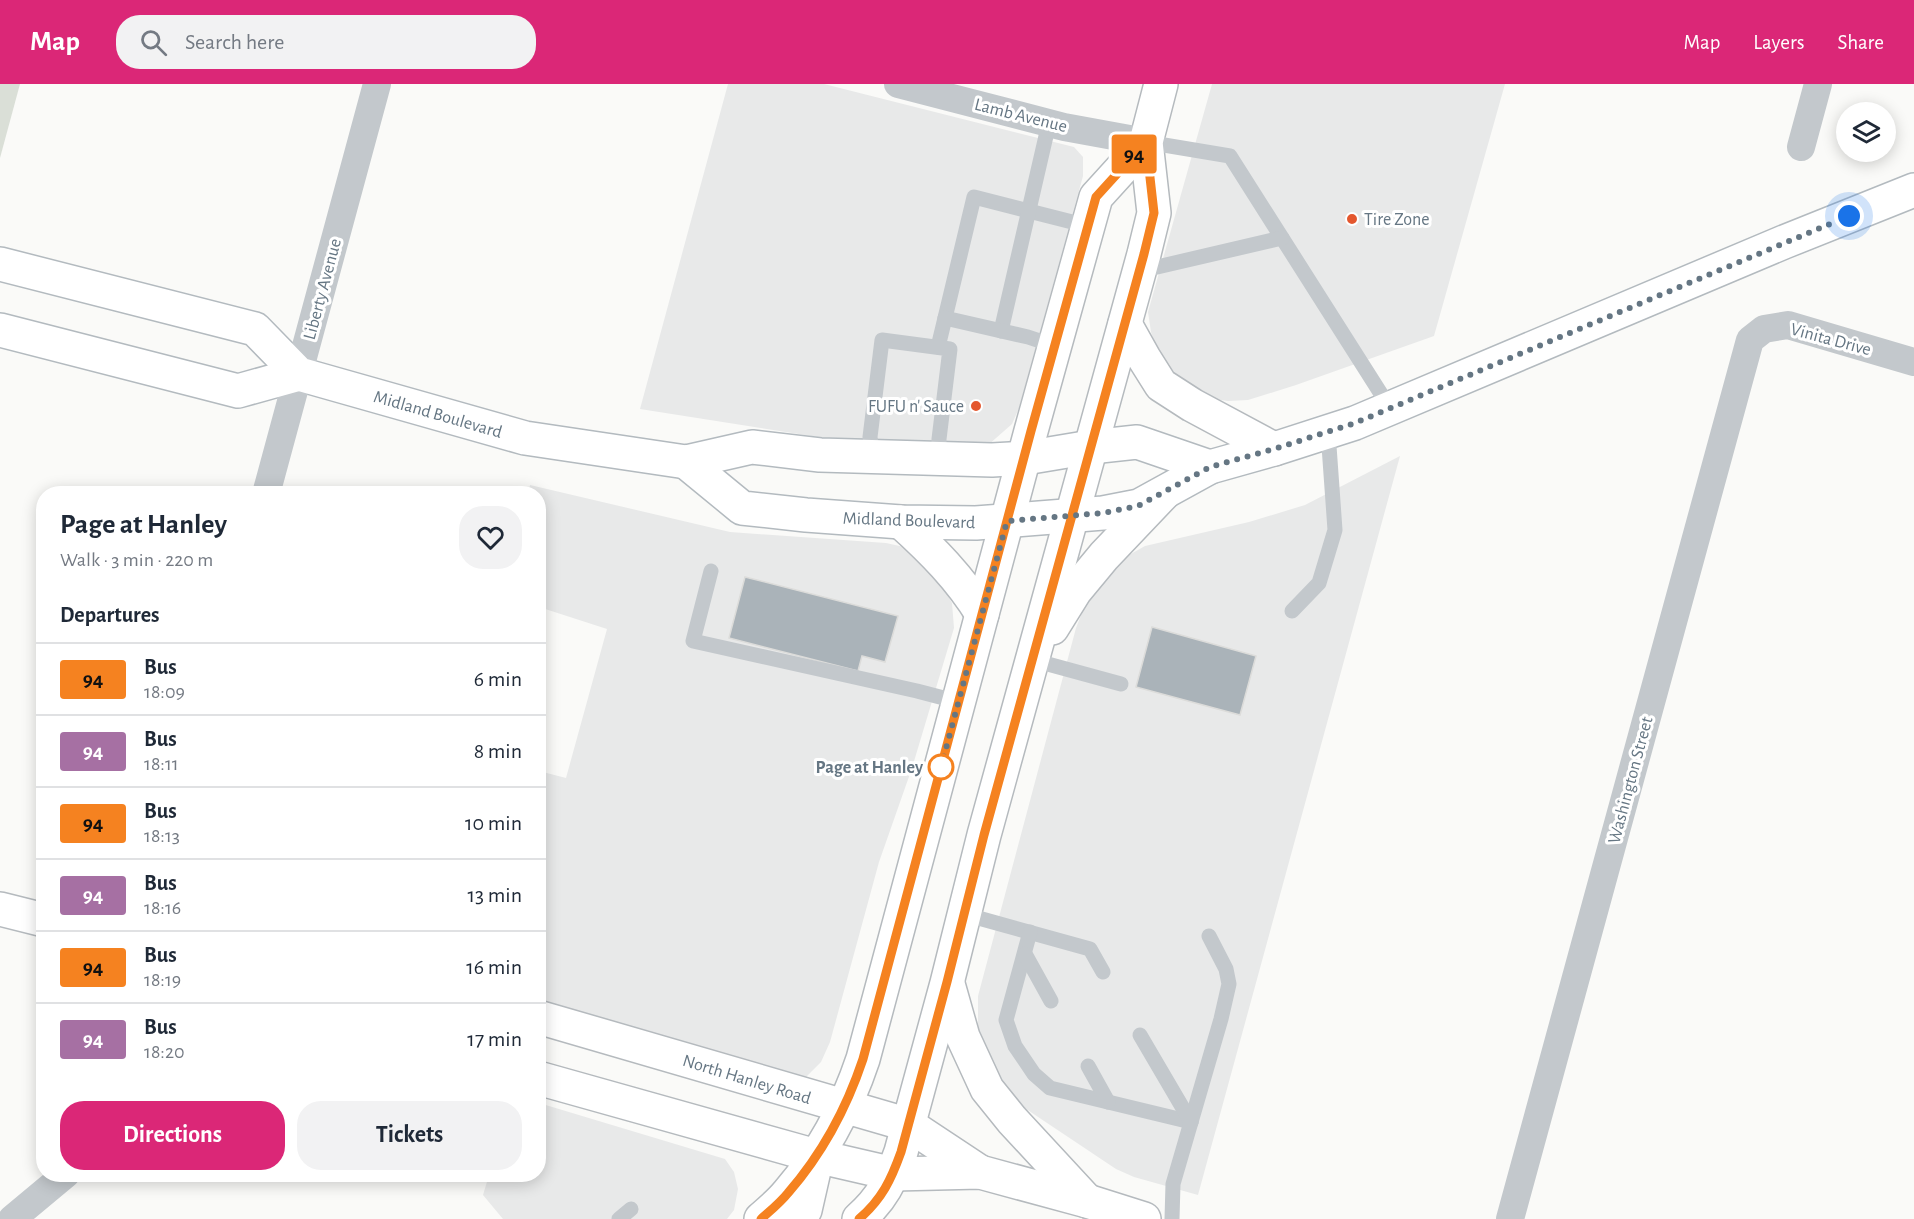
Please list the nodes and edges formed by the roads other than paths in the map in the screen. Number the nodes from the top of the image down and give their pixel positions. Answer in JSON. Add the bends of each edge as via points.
{"nodes":[{"id":1,"x":377,"y":84,"type":"edge"},
{"id":2,"x":898,"y":84,"type":"edge"},
{"id":3,"x":1161,"y":84,"type":"edge"},
{"id":4,"x":1818,"y":84,"type":"edge"},
{"id":5,"x":1049,"y":123,"type":"junction"},
{"id":6,"x":1146,"y":142,"type":"junction"},
{"id":7,"x":1801,"y":147,"type":"dead end"},
{"id":8,"x":1914,"y":190,"type":"edge"},
{"id":9,"x":1030,"y":212,"type":"junction"},
{"id":10,"x":1088,"y":226,"type":"junction"},
{"id":11,"x":1282,"y":238,"type":"junction"},
{"id":12,"x":0,"y":264,"type":"edge"},
{"id":13,"x":1140,"y":271,"type":"junction"},
{"id":14,"x":945,"y":318,"type":"junction"},
{"id":15,"x":1125,"y":324,"type":"junction"},
{"id":16,"x":0,"y":330,"type":"edge"},
{"id":17,"x":1001,"y":331,"type":"junction"},
{"id":18,"x":1750,"y":340,"type":"joint"},
{"id":19,"x":1055,"y":346,"type":"junction"},
{"id":20,"x":938,"y":347,"type":"junction"},
{"id":21,"x":1914,"y":362,"type":"edge"},
{"id":22,"x":299,"y":374,"type":"junction"},
{"id":23,"x":1390,"y":408,"type":"junction"},
{"id":24,"x":1328,"y":432,"type":"junction"},
{"id":25,"x":1091,"y":447,"type":"junction"},
{"id":26,"x":1274,"y":449,"type":"junction"},
{"id":27,"x":873,"y":457,"type":"junction"},
{"id":28,"x":1024,"y":458,"type":"junction"},
{"id":29,"x":939,"y":459,"type":"junction"},
{"id":30,"x":686,"y":462,"type":"junction"},
{"id":31,"x":1210,"y":467,"type":"junction"},
{"id":32,"x":268,"y":486,"type":"edge"},
{"id":33,"x":1164,"y":493,"type":"junction"},
{"id":34,"x":1072,"y":516,"type":"junction"},
{"id":35,"x":1007,"y":521,"type":"junction"},
{"id":36,"x":902,"y":522,"type":"junction"},
{"id":37,"x":711,"y":571,"type":"dead end"},
{"id":38,"x":1292,"y":611,"type":"dead end"},
{"id":39,"x":982,"y":614,"type":"junction"},
{"id":40,"x":1033,"y":660,"type":"junction"},
{"id":41,"x":1121,"y":684,"type":"dead end"},
{"id":42,"x":958,"y":702,"type":"junction"},
{"id":43,"x":0,"y":909,"type":"edge"},
{"id":44,"x":964,"y":914,"type":"junction"},
{"id":45,"x":36,"y":918,"type":"edge"},
{"id":46,"x":1030,"y":932,"type":"junction"},
{"id":47,"x":1209,"y":936,"type":"dead end"},
{"id":48,"x":1025,"y":954,"type":"junction"},
{"id":49,"x":1103,"y":972,"type":"dead end"},
{"id":50,"x":947,"y":982,"type":"junction"},
{"id":51,"x":1051,"y":1000,"type":"dead end"},
{"id":52,"x":546,"y":1019,"type":"edge"},
{"id":53,"x":1140,"y":1035,"type":"dead end"},
{"id":54,"x":1088,"y":1066,"type":"dead end"},
{"id":55,"x":546,"y":1080,"type":"edge"},
{"id":56,"x":801,"y":1095,"type":"junction"},
{"id":57,"x":1108,"y":1102,"type":"junction"},
{"id":58,"x":843,"y":1107,"type":"junction"},
{"id":59,"x":1191,"y":1122,"type":"junction"},
{"id":60,"x":909,"y":1125,"type":"junction"},
{"id":61,"x":816,"y":1156,"type":"junction"},
{"id":62,"x":980,"y":1172,"type":"junction"},
{"id":63,"x":894,"y":1174,"type":"junction"},
{"id":64,"x":56,"y":1182,"type":"edge"},
{"id":65,"x":1086,"y":1201,"type":"junction"},
{"id":66,"x":12,"y":1219,"type":"edge"},
{"id":67,"x":761,"y":1219,"type":"edge"},
{"id":68,"x":800,"y":1219,"type":"edge"},
{"id":69,"x":859,"y":1219,"type":"edge"},
{"id":70,"x":1144,"y":1219,"type":"edge"},
{"id":71,"x":1172,"y":1219,"type":"edge"},
{"id":72,"x":1510,"y":1219,"type":"edge"}],
"edges":[{"from":1,"to":22,"type":"street","name":"Liberty Avenue"},
{"from":2,"to":5,"type":"street","name":"Lamb Avenue"},
{"from":3,"to":6,"type":"main road"},
{"from":4,"to":7,"type":"street"},
{"from":5,"to":6,"type":"street","name":"Lamb Avenue"},
{"from":5,"to":9,"type":"lane"},
{"from":6,"to":10,"type":"main road","via":[[1096,197]]},
{"from":6,"to":11,"type":"lane","via":[[1230,156]]},
{"from":6,"to":13,"type":"main road","via":[[1154,213]]},
{"from":8,"to":23,"type":"main road","name":"Midland Boulevard"},
{"from":9,"to":10,"type":"lane"},
{"from":9,"to":14,"type":"lane","via":[[974,197]]},
{"from":9,"to":17,"type":"lane"},
{"from":10,"to":19,"type":"main road"},
{"from":11,"to":13,"type":"lane"},
{"from":11,"to":23,"type":"lane"},
{"from":12,"to":22,"type":"main road","name":"Midland Boulevard","via":[[255,329]]},
{"from":13,"to":15,"type":"main road"},
{"from":14,"to":17,"type":"lane"},
{"from":14,"to":20,"type":"lane"},
{"from":15,"to":25,"type":"main road"},
{"from":15,"to":26,"type":"main road","via":[[1161,384]]},
{"from":16,"to":22,"type":"main road","via":[[238,391]]},
{"from":17,"to":19,"type":"lane"},
{"from":18,"to":21,"type":"street","name":"Vinita Drive","via":[[1764,329],[1788,325]]},
{"from":18,"to":72,"type":"street","name":"Washington Street"},
{"from":19,"to":28,"type":"main road"},
{"from":20,"to":27,"type":"lane","via":[[882,340],[870,437]]},
{"from":20,"to":29,"type":"lane","via":[[950,349]]},
{"from":22,"to":30,"type":"main road","name":"Midland Boulevard","via":[[525,438]]},
{"from":22,"to":32,"type":"street","name":"Liberty Avenue"},
{"from":23,"to":24,"type":"main road","name":"Midland Boulevard"},
{"from":24,"to":26,"type":"main road","name":"Midland Boulevard"},
{"from":24,"to":38,"type":"lane","via":[[1335,530],[1320,583]]},
{"from":25,"to":28,"type":"main road","name":"Midland Boulevard"},
{"from":25,"to":31,"type":"main road","name":"Midland Boulevard","via":[[1137,442]]},
{"from":25,"to":34,"type":"main road"},
{"from":26,"to":31,"type":"main road","name":"Midland Boulevard"},
{"from":27,"to":29,"type":"main road","name":"Midland Boulevard"},
{"from":27,"to":30,"type":"main road","name":"Midland Boulevard","via":[[752,447]]},
{"from":28,"to":29,"type":"main road","name":"Midland Boulevard"},
{"from":28,"to":35,"type":"main road"},
{"from":30,"to":36,"type":"main road","name":"Midland Boulevard","via":[[742,508]]},
{"from":31,"to":33,"type":"main road","name":"Midland Boulevard"},
{"from":33,"to":34,"type":"main road","name":"Midland Boulevard","via":[[1138,506]]},
{"from":33,"to":40,"type":"main road","via":[[1075,591]]},
{"from":34,"to":35,"type":"main road","name":"Midland Boulevard"},
{"from":34,"to":40,"type":"main road"},
{"from":35,"to":36,"type":"main road","name":"Midland Boulevard"},
{"from":35,"to":39,"type":"main road"},
{"from":36,"to":39,"type":"main road","via":[[953,573]]},
{"from":37,"to":42,"type":"lane","via":[[693,641]]},
{"from":39,"to":42,"type":"main road"},
{"from":40,"to":41,"type":"lane"},
{"from":40,"to":44,"type":"main road"},
{"from":42,"to":58,"type":"main road","via":[[863,1059]]},
{"from":43,"to":45,"type":"main road"},
{"from":44,"to":46,"type":"lane"},
{"from":44,"to":50,"type":"main road"},
{"from":46,"to":48,"type":"lane"},
{"from":46,"to":49,"type":"lane","via":[[1090,949]]},
{"from":47,"to":59,"type":"lane","via":[[1229,984]]},
{"from":48,"to":51,"type":"lane"},
{"from":48,"to":57,"type":"lane","via":[[1006,1020],[1015,1046],[1034,1074],[1050,1088]]},
{"from":50,"to":60,"type":"main road"},
{"from":50,"to":65,"type":"main road","via":[[963,1037],[987,1089]]},
{"from":52,"to":56,"type":"main road","name":"North Hanley Road"},
{"from":53,"to":59,"type":"lane"},
{"from":54,"to":57,"type":"lane"},
{"from":55,"to":61,"type":"main road","name":"North Hanley Road"},
{"from":56,"to":58,"type":"main road","name":"North Hanley Road"},
{"from":56,"to":61,"type":"main road","via":[[814,1121]]},
{"from":57,"to":59,"type":"lane"},
{"from":58,"to":60,"type":"main road","name":"North Hanley Road"},
{"from":58,"to":61,"type":"main road"},
{"from":59,"to":71,"type":"lane","via":[[1173,1184]]},
{"from":60,"to":62,"type":"main road","name":"North Hanley Road"},
{"from":60,"to":63,"type":"main road"},
{"from":61,"to":63,"type":"main road","name":"North Hanley Road"},
{"from":61,"to":67,"type":"main road","via":[[787,1194]]},
{"from":61,"to":68,"type":"main road"},
{"from":62,"to":63,"type":"main road","name":"North Hanley Road"},
{"from":62,"to":65,"type":"main road","name":"North Hanley Road"},
{"from":63,"to":69,"type":"main road","via":[[874,1206]]},
{"from":64,"to":66,"type":"street"},
{"from":65,"to":70,"type":"main road","name":"North Hanley Road"}]}
